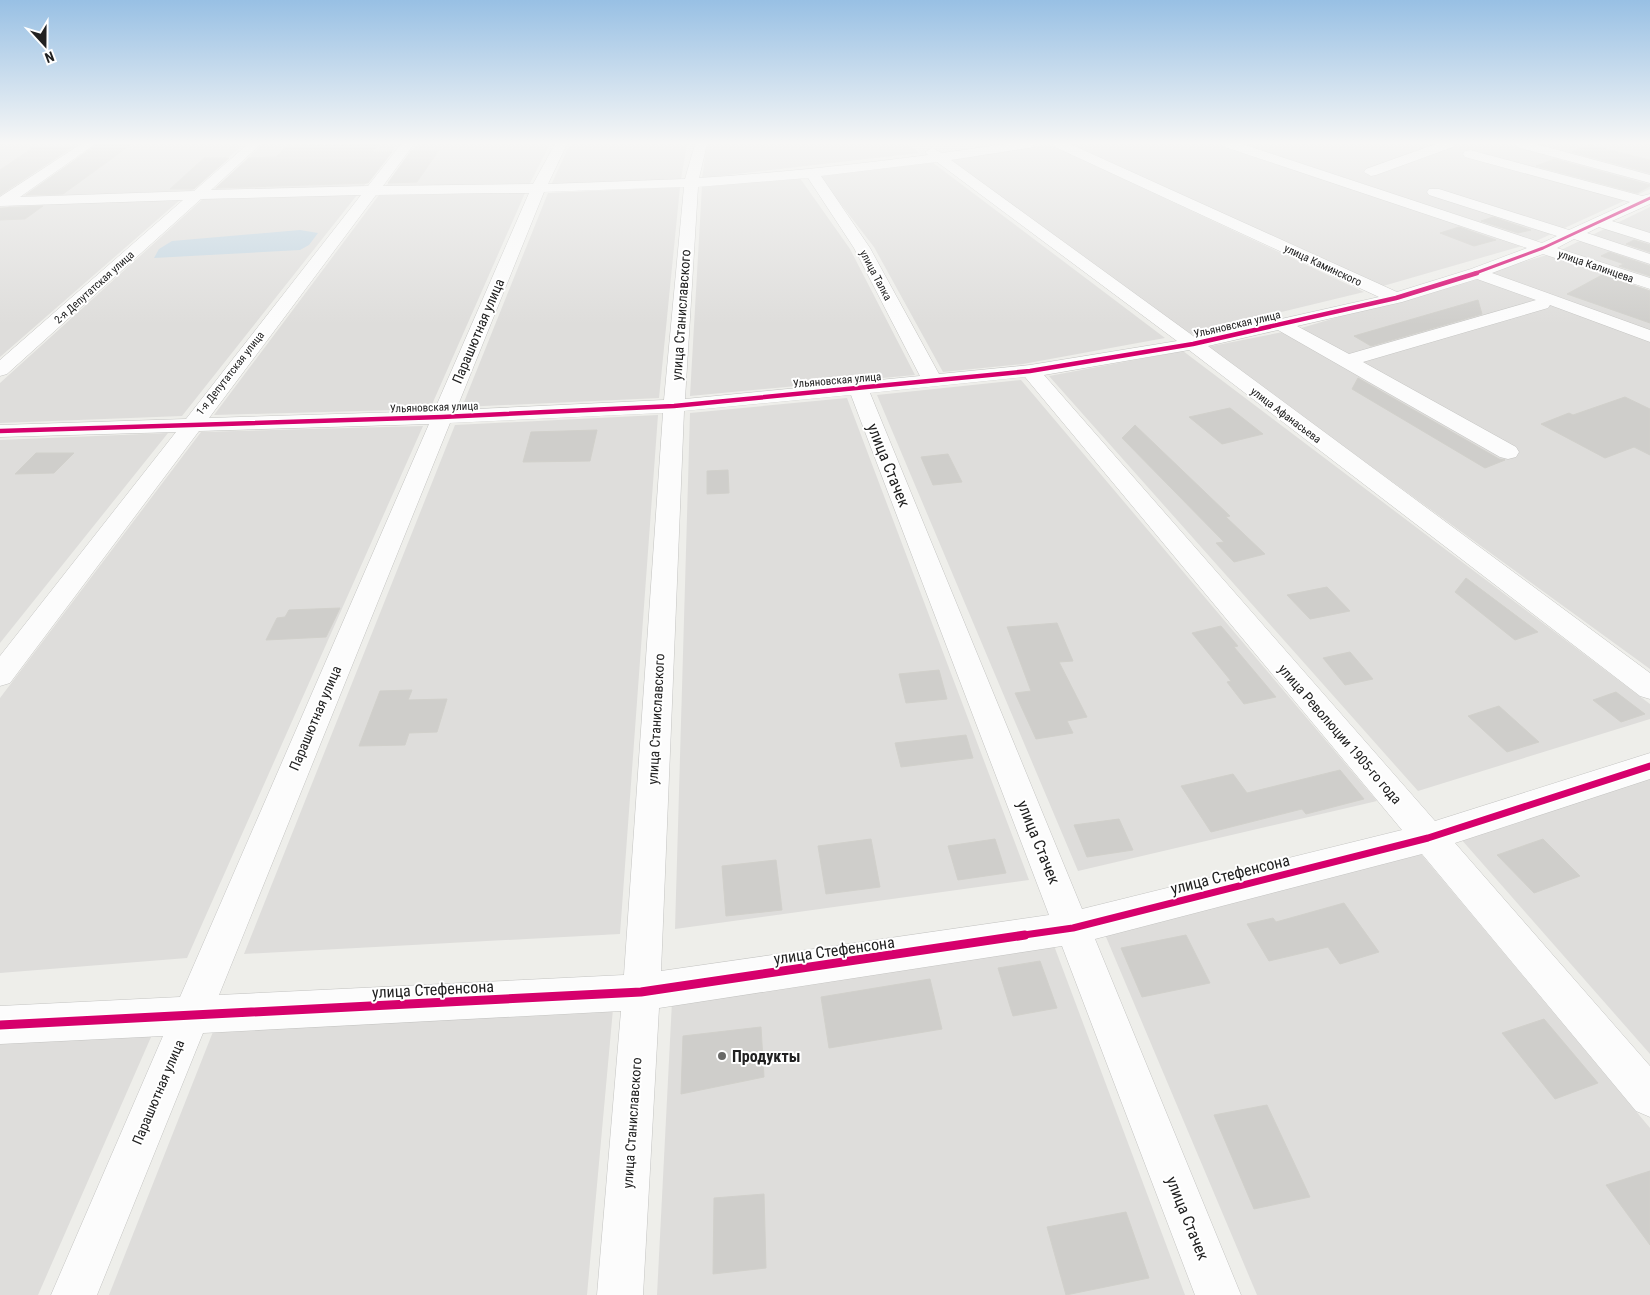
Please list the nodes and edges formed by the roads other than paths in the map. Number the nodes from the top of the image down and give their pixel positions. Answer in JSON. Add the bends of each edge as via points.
{"nodes":[{"id":1,"x":186,"y":204,"type":"edge"},
{"id":2,"x":361,"y":204,"type":"edge"},
{"id":3,"x":532,"y":204,"type":"edge"},
{"id":4,"x":689,"y":204,"type":"edge"},
{"id":5,"x":833,"y":204,"type":"edge"},
{"id":6,"x":1003,"y":204,"type":"edge"},
{"id":7,"x":1192,"y":204,"type":"edge"},
{"id":8,"x":1411,"y":204,"type":"edge"},
{"id":9,"x":1474,"y":204,"type":"edge"},
{"id":10,"x":1636,"y":204,"type":"edge"},
{"id":11,"x":1598,"y":222,"type":"junction"},
{"id":12,"x":1571,"y":235,"type":"junction"},
{"id":13,"x":1650,"y":238,"type":"edge"},
{"id":14,"x":1542,"y":248,"type":"junction"},
{"id":15,"x":1650,"y":259,"type":"edge"},
{"id":16,"x":1477,"y":273,"type":"junction"},
{"id":17,"x":1650,"y":284,"type":"edge"},
{"id":18,"x":1396,"y":298,"type":"junction"},
{"id":19,"x":1542,"y":304,"type":"dead end"},
{"id":20,"x":1281,"y":324,"type":"junction"},
{"id":21,"x":1650,"y":336,"type":"edge"},
{"id":22,"x":1193,"y":344,"type":"junction"},
{"id":23,"x":1348,"y":362,"type":"junction"},
{"id":24,"x":0,"y":370,"type":"edge"},
{"id":25,"x":1030,"y":371,"type":"junction"},
{"id":26,"x":933,"y":382,"type":"junction"},
{"id":27,"x":858,"y":388,"type":"junction"},
{"id":28,"x":674,"y":406,"type":"junction"},
{"id":29,"x":442,"y":417,"type":"junction"},
{"id":30,"x":192,"y":424,"type":"junction"},
{"id":31,"x":0,"y":431,"type":"edge"},
{"id":32,"x":1508,"y":452,"type":"dead end"},
{"id":33,"x":0,"y":676,"type":"edge"},
{"id":34,"x":1650,"y":688,"type":"edge"},
{"id":35,"x":1650,"y":766,"type":"edge"},
{"id":36,"x":1428,"y":838,"type":"junction"},
{"id":37,"x":1073,"y":928,"type":"junction"},
{"id":38,"x":641,"y":992,"type":"junction"},
{"id":39,"x":190,"y":1014,"type":"junction"},
{"id":40,"x":0,"y":1025,"type":"edge"},
{"id":41,"x":1650,"y":1097,"type":"edge"},
{"id":42,"x":74,"y":1295,"type":"edge"},
{"id":43,"x":620,"y":1295,"type":"edge"},
{"id":44,"x":1218,"y":1295,"type":"edge"}],
"edges":[{"from":1,"to":24,"type":"street","name":"2-я Депутатская улица"},
{"from":2,"to":30,"type":"street","name":"1-я Депутатская улица"},
{"from":3,"to":29,"type":"street","name":"Парашютная улица"},
{"from":4,"to":28,"type":"street","name":"улица Станиславского"},
{"from":5,"to":26,"type":"street","name":"улица Талка","via":[[862,248]]},
{"from":6,"to":22,"type":"street","name":"улица Афанасьева"},
{"from":7,"to":18,"type":"street","name":"улица Каминского"},
{"from":8,"to":14,"type":"street","name":"улица Калинцева"},
{"from":9,"to":12,"type":"street"},
{"from":10,"to":11,"type":"street","name":"Ульяновская улица"},
{"from":11,"to":12,"type":"street","name":"Ульяновская улица"},
{"from":11,"to":13,"type":"street"},
{"from":12,"to":14,"type":"street","name":"Ульяновская улица"},
{"from":12,"to":15,"type":"street"},
{"from":14,"to":16,"type":"street","name":"Ульяновская улица"},
{"from":14,"to":17,"type":"street","name":"улица Калинцева"},
{"from":16,"to":18,"type":"street","name":"Ульяновская улица"},
{"from":16,"to":21,"type":"street"},
{"from":18,"to":20,"type":"street","name":"Ульяновская улица"},
{"from":19,"to":23,"type":"street"},
{"from":20,"to":22,"type":"street","name":"Ульяновская улица"},
{"from":20,"to":23,"type":"street"},
{"from":22,"to":25,"type":"street","name":"Ульяновская улица"},
{"from":22,"to":34,"type":"street","name":"улица Афанасьева"},
{"from":23,"to":32,"type":"street"},
{"from":25,"to":26,"type":"street","name":"Ульяновская улица"},
{"from":25,"to":36,"type":"street","name":"улица Революции 1905-го года"},
{"from":26,"to":27,"type":"street","name":"Ульяновская улица"},
{"from":27,"to":28,"type":"street","name":"Ульяновская улица"},
{"from":27,"to":37,"type":"street","name":"улица Стачек"},
{"from":28,"to":29,"type":"street","name":"Ульяновская улица"},
{"from":28,"to":38,"type":"street","name":"улица Станиславского"},
{"from":29,"to":30,"type":"street","name":"Ульяновская улица"},
{"from":29,"to":39,"type":"street","name":"Парашютная улица"},
{"from":30,"to":31,"type":"street","name":"Ульяновская улица"},
{"from":30,"to":33,"type":"street","name":"1-я Депутатская улица"},
{"from":35,"to":36,"type":"street","name":"улица Стефенсона"},
{"from":36,"to":37,"type":"street","name":"улица Стефенсона"},
{"from":36,"to":41,"type":"street","name":"улица Революции 1905-го года"},
{"from":37,"to":38,"type":"street","name":"улица Стефенсона"},
{"from":37,"to":44,"type":"street","name":"улица Стачек"},
{"from":38,"to":39,"type":"street","name":"улица Стефенсона"},
{"from":38,"to":43,"type":"street","name":"улица Станиславского"},
{"from":39,"to":40,"type":"street","name":"улица Стефенсона"},
{"from":39,"to":42,"type":"street","name":"Парашютная улица"}]}
